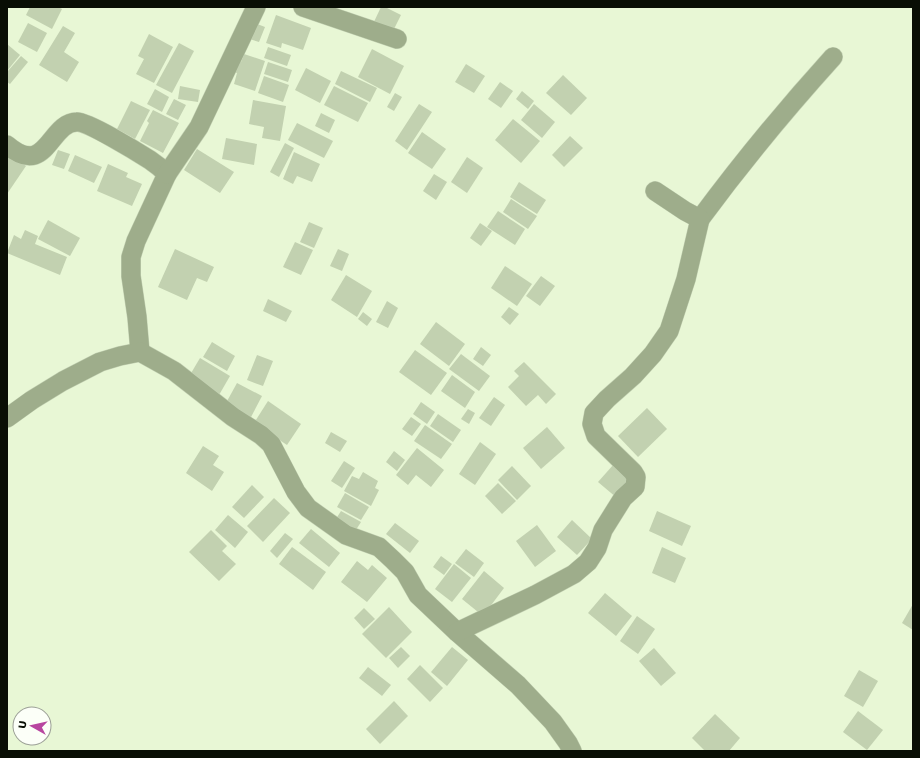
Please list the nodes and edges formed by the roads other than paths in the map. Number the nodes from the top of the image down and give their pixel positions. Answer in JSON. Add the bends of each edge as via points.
{"nodes":[{"id":1,"x":256,"y":7,"type":"edge"},
{"id":2,"x":303,"y":7,"type":"edge"},
{"id":3,"x":397,"y":39,"type":"dead end"},
{"id":4,"x":833,"y":57,"type":"dead end"},
{"id":5,"x":7,"y":146,"type":"edge"},
{"id":6,"x":167,"y":174,"type":"junction"},
{"id":7,"x":655,"y":190,"type":"dead end"},
{"id":8,"x":700,"y":219,"type":"junction"},
{"id":9,"x":140,"y":352,"type":"junction"},
{"id":10,"x":7,"y":418,"type":"edge"},
{"id":11,"x":457,"y":632,"type":"junction"},
{"id":12,"x":572,"y":751,"type":"edge"}],
"edges":[{"from":1,"to":6,"type":"street","via":[[200,127]]},
{"from":2,"to":3,"type":"street"},
{"from":4,"to":8,"type":"street","via":[[779,117]]},
{"from":5,"to":6,"type":"street","via":[[25,156],[34,155],[44,149],[67,123],[78,121],[151,161]]},
{"from":6,"to":9,"type":"street","via":[[131,257],[130,276]]},
{"from":7,"to":8,"type":"street"},
{"from":8,"to":11,"type":"street","via":[[686,279],[668,331],[653,354],[594,413],[592,424],[596,436],[633,472],[636,478],[635,487],[623,498],[603,530],[597,548],[588,562],[574,574]]},
{"from":9,"to":10,"type":"street","via":[[100,362],[50,389]]},
{"from":9,"to":11,"type":"street","via":[[174,371],[261,435],[271,444],[296,492],[308,508],[346,535],[379,547],[405,572],[418,594]]},
{"from":11,"to":12,"type":"street","via":[[518,685],[553,722]]}]}
